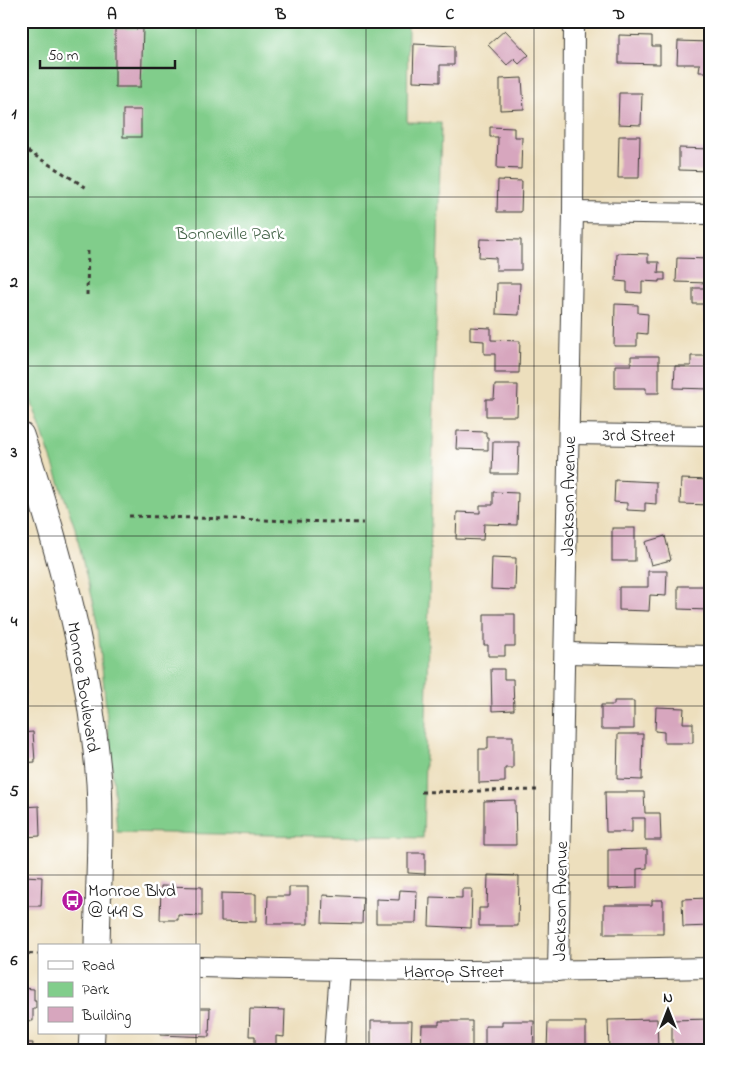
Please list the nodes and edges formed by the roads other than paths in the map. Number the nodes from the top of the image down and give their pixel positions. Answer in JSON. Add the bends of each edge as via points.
{"nodes":[{"id":1,"x":574,"y":21,"type":"edge"},
{"id":2,"x":573,"y":212,"type":"junction"},
{"id":3,"x":710,"y":214,"type":"edge"},
{"id":4,"x":569,"y":434,"type":"junction"},
{"id":5,"x":21,"y":435,"type":"edge"},
{"id":6,"x":710,"y":436,"type":"edge"},
{"id":7,"x":564,"y":653,"type":"junction"},
{"id":8,"x":710,"y":656,"type":"edge"},
{"id":9,"x":98,"y":944,"type":"edge"},
{"id":10,"x":200,"y":967,"type":"edge"},
{"id":11,"x":710,"y":968,"type":"edge"},
{"id":12,"x":340,"y":971,"type":"junction"},
{"id":13,"x":558,"y":971,"type":"junction"},
{"id":14,"x":92,"y":1034,"type":"edge"},
{"id":15,"x":91,"y":1051,"type":"edge"},
{"id":16,"x":334,"y":1051,"type":"edge"}],
"edges":[{"from":1,"to":2,"type":"street","name":"Jackson Avenue"},
{"from":2,"to":3,"type":"street"},
{"from":2,"to":4,"type":"street","name":"Jackson Avenue"},
{"from":4,"to":6,"type":"street","name":"3rd Street"},
{"from":4,"to":7,"type":"street","name":"Jackson Avenue"},
{"from":5,"to":9,"type":"main road","name":"Monroe Boulevard","via":[[56,546],[77,632],[91,714],[100,801]]},
{"from":7,"to":8,"type":"street"},
{"from":7,"to":13,"type":"street","name":"Jackson Avenue"},
{"from":10,"to":12,"type":"street","name":"Harrop Street"},
{"from":11,"to":13,"type":"street","name":"Harrop Street"},
{"from":12,"to":13,"type":"street","name":"Harrop Street"},
{"from":12,"to":16,"type":"street"},
{"from":14,"to":15,"type":"main road"}]}
